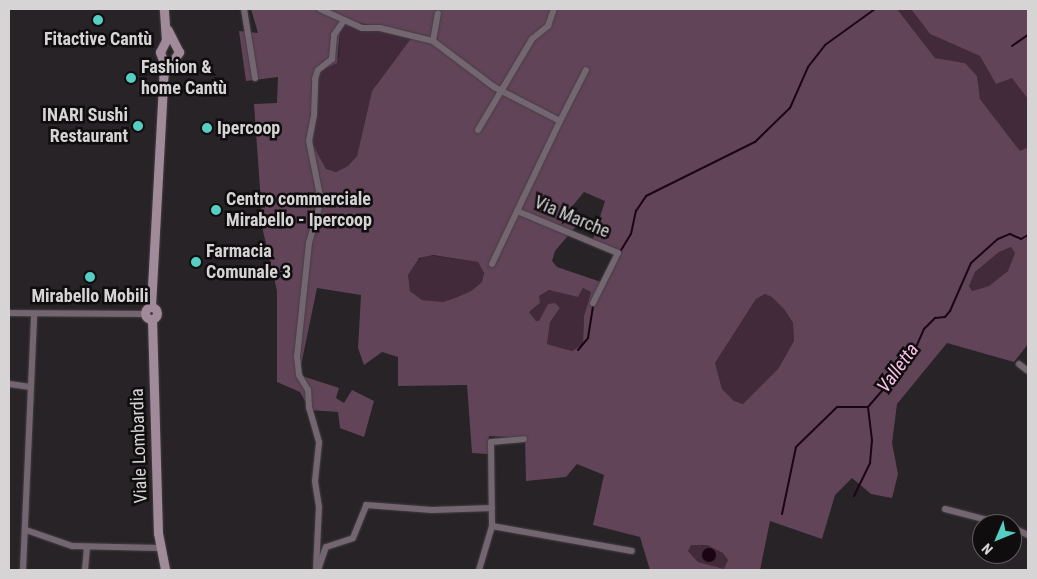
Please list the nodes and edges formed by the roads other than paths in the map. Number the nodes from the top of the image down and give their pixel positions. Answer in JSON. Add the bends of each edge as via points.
{"nodes":[{"id":1,"x":164,"y":9,"type":"edge"},
{"id":2,"x":244,"y":9,"type":"edge"},
{"id":3,"x":320,"y":9,"type":"edge"},
{"id":4,"x":554,"y":9,"type":"edge"},
{"id":5,"x":438,"y":13,"type":"dead end"},
{"id":6,"x":344,"y":20,"type":"junction"},
{"id":7,"x":433,"y":41,"type":"junction"},
{"id":8,"x":169,"y":44,"type":"junction"},
{"id":9,"x":168,"y":60,"type":"junction"},
{"id":10,"x":586,"y":70,"type":"dead end"},
{"id":11,"x":255,"y":78,"type":"dead end"},
{"id":12,"x":501,"y":90,"type":"junction"},
{"id":13,"x":560,"y":120,"type":"junction"},
{"id":14,"x":478,"y":130,"type":"dead end"},
{"id":15,"x":518,"y":211,"type":"junction"},
{"id":16,"x":492,"y":264,"type":"dead end"},
{"id":17,"x":593,"y":303,"type":"dead end"},
{"id":18,"x":9,"y":313,"type":"edge"},
{"id":19,"x":34,"y":314,"type":"junction"},
{"id":20,"x":148,"y":316,"type":"junction"},
{"id":21,"x":1019,"y":364,"type":"dead end"},
{"id":22,"x":1028,"y":371,"type":"edge"},
{"id":23,"x":9,"y":384,"type":"edge"},
{"id":24,"x":31,"y":387,"type":"junction"},
{"id":25,"x":524,"y":439,"type":"dead end"},
{"id":26,"x":492,"y":508,"type":"junction"},
{"id":27,"x":945,"y":509,"type":"dead end"},
{"id":28,"x":972,"y":516,"type":"edge"},
{"id":29,"x":492,"y":526,"type":"junction"},
{"id":30,"x":26,"y":530,"type":"junction"},
{"id":31,"x":87,"y":546,"type":"junction"},
{"id":32,"x":160,"y":548,"type":"junction"},
{"id":33,"x":632,"y":551,"type":"dead end"},
{"id":34,"x":23,"y":570,"type":"edge"},
{"id":35,"x":86,"y":570,"type":"edge"},
{"id":36,"x":165,"y":570,"type":"edge"},
{"id":37,"x":317,"y":570,"type":"edge"},
{"id":38,"x":480,"y":570,"type":"edge"}],
"edges":[{"from":1,"to":8,"type":"main road"},
{"from":2,"to":11,"type":"street"},
{"from":3,"to":6,"type":"street"},
{"from":4,"to":12,"type":"street","via":[[548,26],[532,39]]},
{"from":5,"to":7,"type":"street"},
{"from":6,"to":7,"type":"street","via":[[362,28],[380,28]]},
{"from":6,"to":37,"type":"street","via":[[334,35],[332,59],[318,70],[315,79],[310,141],[321,201],[309,243],[298,357],[299,375],[308,390],[309,407],[319,442],[315,481]]},
{"from":7,"to":12,"type":"street","via":[[465,68]]},
{"from":8,"to":9,"type":"main road","via":[[160,52]]},
{"from":8,"to":9,"type":"main road","via":[[179,52]]},
{"from":9,"to":20,"type":"main road","name":"Viale Lombardia","via":[[163,76],[151,306],[157,313]]},
{"from":10,"to":13,"type":"street","name":"Via Marche"},
{"from":12,"to":13,"type":"street"},
{"from":12,"to":14,"type":"street"},
{"from":13,"to":15,"type":"street","name":"Via Marche"},
{"from":15,"to":16,"type":"street","name":"Via Marche"},
{"from":15,"to":17,"type":"street","name":"Via Marche","via":[[618,253]]},
{"from":18,"to":19,"type":"street"},
{"from":19,"to":20,"type":"street"},
{"from":19,"to":24,"type":"street"},
{"from":20,"to":32,"type":"main road","name":"Viale Lombardia"},
{"from":21,"to":22,"type":"street"},
{"from":23,"to":24,"type":"street"},
{"from":24,"to":30,"type":"street"},
{"from":25,"to":26,"type":"street","via":[[491,442]]},
{"from":26,"to":29,"type":"street"},
{"from":26,"to":37,"type":"street","via":[[432,510],[366,505],[353,538],[326,547]]},
{"from":27,"to":28,"type":"street"},
{"from":29,"to":33,"type":"street"},
{"from":29,"to":38,"type":"street"},
{"from":30,"to":31,"type":"street","via":[[72,546]]},
{"from":30,"to":34,"type":"street"},
{"from":31,"to":32,"type":"street"},
{"from":31,"to":35,"type":"street"},
{"from":32,"to":36,"type":"main road","name":"Viale Lombardia"}]}
